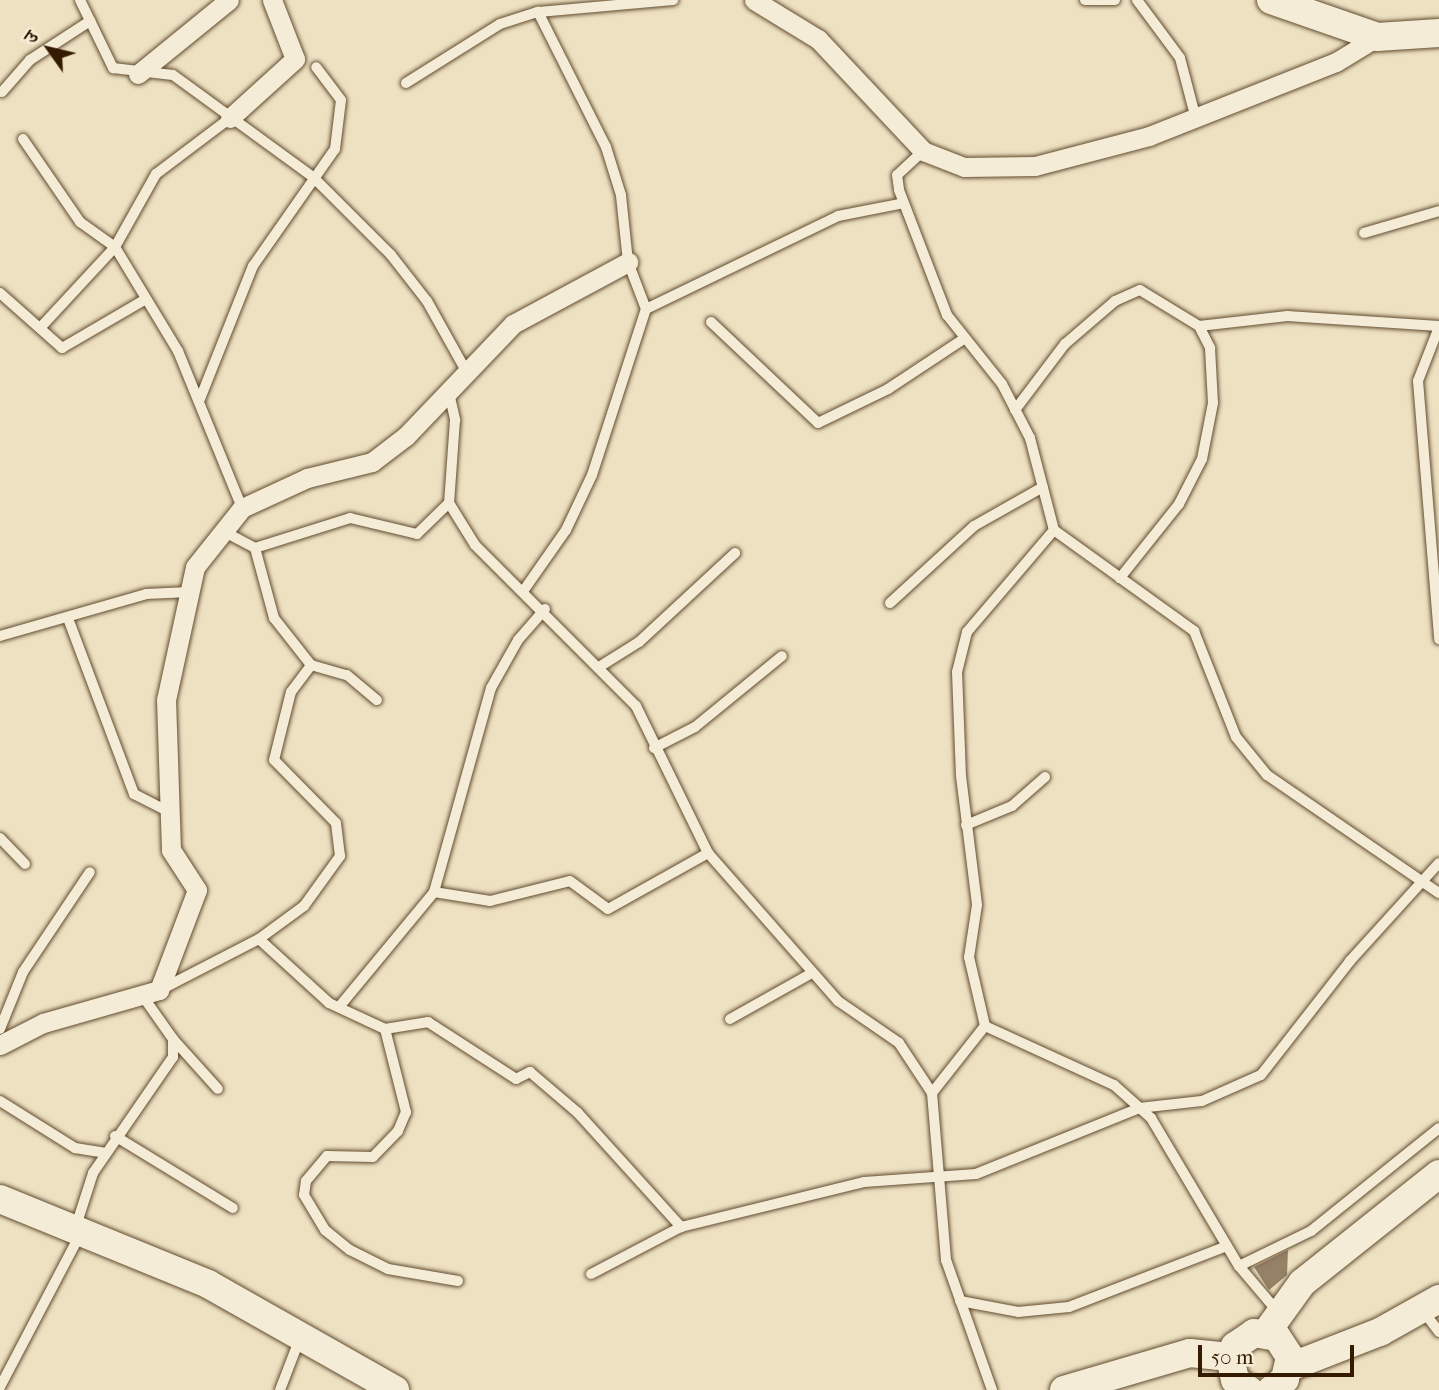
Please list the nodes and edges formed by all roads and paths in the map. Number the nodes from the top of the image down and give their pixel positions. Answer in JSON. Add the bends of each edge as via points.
{"nodes":[{"id":1,"x":80,"y":0,"type":"edge"},
{"id":2,"x":229,"y":0,"type":"edge"},
{"id":3,"x":272,"y":0,"type":"edge"},
{"id":4,"x":673,"y":0,"type":"edge"},
{"id":5,"x":754,"y":0,"type":"edge"},
{"id":6,"x":1084,"y":0,"type":"edge"},
{"id":7,"x":1115,"y":0,"type":"edge"},
{"id":8,"x":1137,"y":0,"type":"edge"},
{"id":9,"x":1271,"y":0,"type":"edge"},
{"id":10,"x":557,"y":5,"type":"edge"},
{"id":11,"x":538,"y":12,"type":"junction"},
{"id":12,"x":89,"y":21,"type":"junction"},
{"id":13,"x":1439,"y":33,"type":"edge"},
{"id":14,"x":1377,"y":37,"type":"junction"},
{"id":15,"x":316,"y":67,"type":"dead end"},
{"id":16,"x":138,"y":74,"type":"junction"},
{"id":17,"x":406,"y":83,"type":"dead end"},
{"id":18,"x":2,"y":92,"type":"dead end"},
{"id":19,"x":1195,"y":115,"type":"junction"},
{"id":20,"x":230,"y":118,"type":"junction"},
{"id":21,"x":23,"y":139,"type":"dead end"},
{"id":22,"x":923,"y":151,"type":"junction"},
{"id":23,"x":314,"y":178,"type":"junction"},
{"id":24,"x":904,"y":204,"type":"junction"},
{"id":25,"x":1439,"y":211,"type":"edge"},
{"id":26,"x":1364,"y":233,"type":"dead end"},
{"id":27,"x":115,"y":247,"type":"junction"},
{"id":28,"x":628,"y":262,"type":"junction"},
{"id":29,"x":0,"y":293,"type":"edge"},
{"id":30,"x":146,"y":299,"type":"junction"},
{"id":31,"x":646,"y":309,"type":"junction"},
{"id":32,"x":711,"y":322,"type":"dead end"},
{"id":33,"x":1199,"y":326,"type":"junction"},
{"id":34,"x":1439,"y":326,"type":"edge"},
{"id":35,"x":40,"y":328,"type":"junction"},
{"id":36,"x":965,"y":338,"type":"junction"},
{"id":37,"x":465,"y":369,"type":"junction"},
{"id":38,"x":448,"y":388,"type":"junction"},
{"id":39,"x":201,"y":399,"type":"junction"},
{"id":40,"x":1015,"y":410,"type":"junction"},
{"id":41,"x":1043,"y":487,"type":"junction"},
{"id":42,"x":449,"y":503,"type":"junction"},
{"id":43,"x":242,"y":508,"type":"junction"},
{"id":44,"x":1054,"y":530,"type":"junction"},
{"id":45,"x":223,"y":531,"type":"junction"},
{"id":46,"x":255,"y":548,"type":"junction"},
{"id":47,"x":735,"y":553,"type":"dead end"},
{"id":48,"x":1120,"y":578,"type":"junction"},
{"id":49,"x":524,"y":590,"type":"junction"},
{"id":50,"x":189,"y":592,"type":"junction"},
{"id":51,"x":890,"y":603,"type":"dead end"},
{"id":52,"x":545,"y":609,"type":"junction"},
{"id":53,"x":69,"y":621,"type":"junction"},
{"id":54,"x":0,"y":636,"type":"edge"},
{"id":55,"x":1439,"y":639,"type":"edge"},
{"id":56,"x":782,"y":656,"type":"dead end"},
{"id":57,"x":311,"y":665,"type":"junction"},
{"id":58,"x":599,"y":667,"type":"junction"},
{"id":59,"x":377,"y":700,"type":"dead end"},
{"id":60,"x":654,"y":748,"type":"junction"},
{"id":61,"x":1045,"y":777,"type":"dead end"},
{"id":62,"x":166,"y":810,"type":"junction"},
{"id":63,"x":966,"y":825,"type":"junction"},
{"id":64,"x":0,"y":838,"type":"edge"},
{"id":65,"x":708,"y":853,"type":"junction"},
{"id":66,"x":1439,"y":863,"type":"edge"},
{"id":67,"x":25,"y":864,"type":"dead end"},
{"id":68,"x":90,"y":872,"type":"dead end"},
{"id":69,"x":1420,"y":881,"type":"junction"},
{"id":70,"x":434,"y":892,"type":"junction"},
{"id":71,"x":1439,"y":893,"type":"edge"},
{"id":72,"x":259,"y":939,"type":"junction"},
{"id":73,"x":812,"y":973,"type":"junction"},
{"id":74,"x":151,"y":992,"type":"junction"},
{"id":75,"x":339,"y":1007,"type":"junction"},
{"id":76,"x":730,"y":1019,"type":"dead end"},
{"id":77,"x":985,"y":1026,"type":"junction"},
{"id":78,"x":0,"y":1029,"type":"edge"},
{"id":79,"x":385,"y":1029,"type":"junction"},
{"id":80,"x":173,"y":1039,"type":"junction"},
{"id":81,"x":0,"y":1045,"type":"edge"},
{"id":82,"x":218,"y":1089,"type":"dead end"},
{"id":83,"x":932,"y":1093,"type":"junction"},
{"id":84,"x":0,"y":1101,"type":"edge"},
{"id":85,"x":1139,"y":1108,"type":"junction"},
{"id":86,"x":1439,"y":1128,"type":"edge"},
{"id":87,"x":115,"y":1136,"type":"junction"},
{"id":88,"x":105,"y":1153,"type":"junction"},
{"id":89,"x":938,"y":1174,"type":"junction"},
{"id":90,"x":1439,"y":1174,"type":"edge"},
{"id":91,"x":0,"y":1199,"type":"edge"},
{"id":92,"x":233,"y":1208,"type":"dead end"},
{"id":93,"x":681,"y":1227,"type":"junction"},
{"id":94,"x":78,"y":1231,"type":"junction"},
{"id":95,"x":1227,"y":1246,"type":"junction"},
{"id":96,"x":1239,"y":1266,"type":"junction"},
{"id":97,"x":591,"y":1274,"type":"dead end"},
{"id":98,"x":458,"y":1281,"type":"dead end"},
{"id":99,"x":960,"y":1301,"type":"junction"},
{"id":100,"x":1430,"y":1304,"type":"edge"},
{"id":101,"x":1273,"y":1324,"type":"junction"},
{"id":102,"x":1439,"y":1332,"type":"edge"},
{"id":103,"x":300,"y":1337,"type":"junction"},
{"id":104,"x":1230,"y":1357,"type":"junction"},
{"id":105,"x":1286,"y":1382,"type":"edge"},
{"id":106,"x":0,"y":1387,"type":"edge"},
{"id":107,"x":281,"y":1390,"type":"edge"},
{"id":108,"x":395,"y":1390,"type":"edge"},
{"id":109,"x":992,"y":1390,"type":"edge"},
{"id":110,"x":1064,"y":1390,"type":"edge"},
{"id":111,"x":1248,"y":1390,"type":"edge"}],
"edges":[{"from":1,"to":12,"type":"lane"},
{"from":2,"to":16,"type":"street"},
{"from":3,"to":20,"type":"street","via":[[295,59]]},
{"from":4,"to":10,"type":"lane"},
{"from":5,"to":22,"type":"street","via":[[818,39]]},
{"from":6,"to":7,"type":"lane"},
{"from":8,"to":19,"type":"lane","via":[[1180,58]]},
{"from":9,"to":14,"type":"main road"},
{"from":10,"to":11,"type":"lane"},
{"from":11,"to":17,"type":"lane","via":[[500,24]]},
{"from":11,"to":28,"type":"lane","via":[[606,147],[621,195]]},
{"from":12,"to":16,"type":"lane","via":[[113,68]]},
{"from":12,"to":18,"type":"lane","via":[[30,60]]},
{"from":13,"to":14,"type":"main road"},
{"from":14,"to":19,"type":"street","via":[[1336,62]]},
{"from":15,"to":23,"type":"lane","via":[[341,100],[342,117],[335,149]]},
{"from":16,"to":20,"type":"lane","via":[[163,70]]},
{"from":19,"to":22,"type":"street","via":[[1149,136],[1035,166],[964,167]]},
{"from":20,"to":23,"type":"lane"},
{"from":20,"to":27,"type":"lane","via":[[156,174]]},
{"from":21,"to":27,"type":"lane","via":[[79,222]]},
{"from":22,"to":24,"type":"lane","via":[[897,175]]},
{"from":23,"to":37,"type":"lane","via":[[391,255],[427,301]]},
{"from":23,"to":39,"type":"lane","via":[[253,266]]},
{"from":24,"to":31,"type":"lane","via":[[825,221]]},
{"from":24,"to":36,"type":"lane","via":[[947,316]]},
{"from":25,"to":26,"type":"lane"},
{"from":27,"to":30,"type":"lane"},
{"from":27,"to":35,"type":"lane"},
{"from":28,"to":31,"type":"lane"},
{"from":28,"to":37,"type":"street","via":[[513,324]]},
{"from":29,"to":35,"type":"lane"},
{"from":30,"to":35,"type":"lane","via":[[62,348]]},
{"from":30,"to":39,"type":"lane"},
{"from":31,"to":49,"type":"lane","via":[[592,475],[566,530]]},
{"from":32,"to":36,"type":"lane","via":[[818,423]]},
{"from":33,"to":34,"type":"lane","via":[[1287,316]]},
{"from":33,"to":40,"type":"lane","via":[[1140,290],[1115,301],[1065,344]]},
{"from":33,"to":48,"type":"lane","via":[[1210,348],[1213,403],[1202,458],[1179,504]]},
{"from":34,"to":55,"type":"lane","via":[[1418,382]]},
{"from":36,"to":40,"type":"lane"},
{"from":37,"to":38,"type":"street"},
{"from":38,"to":42,"type":"lane","via":[[455,420]]},
{"from":38,"to":43,"type":"street","via":[[406,436],[372,462],[307,478]]},
{"from":39,"to":43,"type":"lane"},
{"from":40,"to":41,"type":"lane"},
{"from":41,"to":44,"type":"lane"},
{"from":41,"to":51,"type":"lane","via":[[974,526]]},
{"from":42,"to":46,"type":"lane","via":[[417,534],[350,518]]},
{"from":42,"to":49,"type":"lane","via":[[475,545]]},
{"from":43,"to":45,"type":"street"},
{"from":44,"to":48,"type":"lane"},
{"from":44,"to":63,"type":"lane","via":[[967,632],[957,672]]},
{"from":45,"to":46,"type":"lane"},
{"from":45,"to":50,"type":"street","via":[[195,567]]},
{"from":46,"to":57,"type":"lane","via":[[274,618]]},
{"from":47,"to":58,"type":"lane","via":[[639,642]]},
{"from":48,"to":69,"type":"lane","via":[[1194,631],[1251,760]]},
{"from":49,"to":52,"type":"lane"},
{"from":50,"to":53,"type":"lane","via":[[146,594]]},
{"from":50,"to":62,"type":"street","via":[[166,700]]},
{"from":52,"to":58,"type":"lane"},
{"from":52,"to":70,"type":"lane","via":[[518,640],[491,688]]},
{"from":53,"to":54,"type":"lane"},
{"from":53,"to":62,"type":"lane","via":[[134,794]]},
{"from":56,"to":60,"type":"lane","via":[[695,727]]},
{"from":57,"to":59,"type":"lane","via":[[346,675]]},
{"from":57,"to":72,"type":"lane","via":[[291,692],[274,760],[336,823],[340,856],[304,906]]},
{"from":58,"to":60,"type":"lane","via":[[636,706]]},
{"from":60,"to":65,"type":"lane"},
{"from":61,"to":63,"type":"lane","via":[[1012,806]]},
{"from":62,"to":74,"type":"street","via":[[170,850],[197,890]]},
{"from":63,"to":77,"type":"lane","via":[[978,905],[969,957]]},
{"from":64,"to":67,"type":"lane"},
{"from":65,"to":70,"type":"lane","via":[[608,909],[570,881],[490,901]]},
{"from":65,"to":73,"type":"lane"},
{"from":66,"to":69,"type":"lane"},
{"from":68,"to":78,"type":"lane","via":[[23,972]]},
{"from":69,"to":71,"type":"lane"},
{"from":69,"to":85,"type":"lane","via":[[1261,1075],[1202,1101]]},
{"from":70,"to":75,"type":"lane"},
{"from":72,"to":74,"type":"lane"},
{"from":72,"to":75,"type":"lane","via":[[284,967]]},
{"from":73,"to":76,"type":"lane"},
{"from":73,"to":83,"type":"lane","via":[[838,1001],[900,1043]]},
{"from":74,"to":80,"type":"lane"},
{"from":74,"to":81,"type":"street","via":[[43,1023]]},
{"from":75,"to":79,"type":"lane"},
{"from":77,"to":83,"type":"lane"},
{"from":77,"to":85,"type":"lane","via":[[1114,1086]]},
{"from":79,"to":93,"type":"lane","via":[[428,1022],[516,1079],[530,1072],[578,1113]]},
{"from":79,"to":98,"type":"lane","via":[[406,1112],[398,1131],[373,1157],[327,1156],[306,1181],[304,1195],[325,1230],[350,1250],[388,1269]]},
{"from":80,"to":82,"type":"lane"},
{"from":80,"to":87,"type":"lane","via":[[173,1057]]},
{"from":83,"to":89,"type":"lane"},
{"from":84,"to":88,"type":"lane","via":[[75,1148]]},
{"from":85,"to":89,"type":"lane","via":[[976,1174]]},
{"from":85,"to":95,"type":"lane"},
{"from":86,"to":96,"type":"lane","via":[[1311,1231]]},
{"from":87,"to":88,"type":"lane"},
{"from":87,"to":92,"type":"lane"},
{"from":88,"to":94,"type":"lane"},
{"from":89,"to":93,"type":"lane","via":[[864,1182]]},
{"from":89,"to":99,"type":"lane","via":[[946,1260]]},
{"from":90,"to":101,"type":"main road","via":[[1302,1283]]},
{"from":91,"to":94,"type":"main road"},
{"from":93,"to":97,"type":"lane"},
{"from":94,"to":103,"type":"main road","via":[[208,1284]]},
{"from":94,"to":106,"type":"lane"},
{"from":95,"to":96,"type":"lane"},
{"from":95,"to":99,"type":"lane","via":[[1069,1307],[1018,1312]]},
{"from":96,"to":101,"type":"lane"},
{"from":99,"to":109,"type":"lane"},
{"from":100,"to":102,"type":"lane"},
{"from":100,"to":105,"type":"main road"},
{"from":101,"to":104,"type":"main road","via":[[1243,1338]]},
{"from":101,"to":105,"type":"main road","via":[[1286,1346]]},
{"from":103,"to":107,"type":"lane"},
{"from":103,"to":108,"type":"main road"},
{"from":104,"to":110,"type":"main road","via":[[1190,1353]]},
{"from":104,"to":111,"type":"main road","via":[[1235,1380]]}]}
